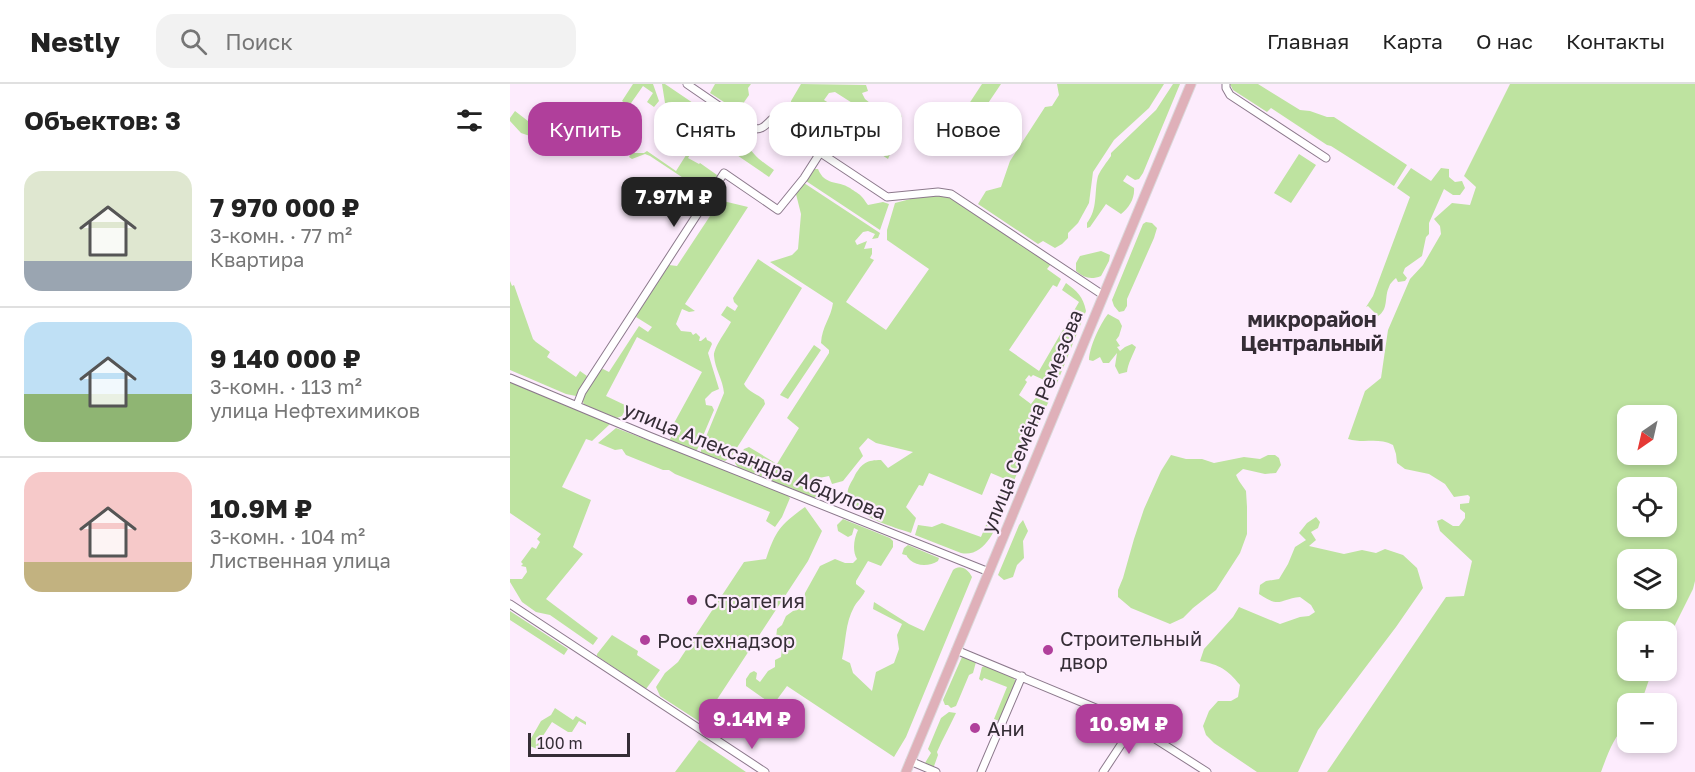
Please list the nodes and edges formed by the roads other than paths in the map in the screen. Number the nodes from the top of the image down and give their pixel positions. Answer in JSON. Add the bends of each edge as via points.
{"nodes":[{"id":1,"x":687,"y":84,"type":"edge"},
{"id":2,"x":1191,"y":84,"type":"edge"},
{"id":3,"x":1226,"y":84,"type":"edge"},
{"id":4,"x":769,"y":122,"type":"edge"},
{"id":5,"x":818,"y":156,"type":"edge"},
{"id":6,"x":825,"y":156,"type":"edge"},
{"id":7,"x":1326,"y":158,"type":"dead end"},
{"id":8,"x":1103,"y":295,"type":"junction"},
{"id":9,"x":510,"y":378,"type":"edge"},
{"id":10,"x":576,"y":405,"type":"junction"},
{"id":11,"x":988,"y":572,"type":"junction"},
{"id":12,"x":510,"y":604,"type":"edge"},
{"id":13,"x":956,"y":650,"type":"junction"},
{"id":14,"x":1022,"y":676,"type":"junction"},
{"id":15,"x":1134,"y":725,"type":"junction"},
{"id":16,"x":910,"y":761,"type":"junction"},
{"id":17,"x":765,"y":772,"type":"edge"},
{"id":18,"x":906,"y":772,"type":"edge"},
{"id":19,"x":936,"y":772,"type":"edge"},
{"id":20,"x":981,"y":772,"type":"edge"},
{"id":21,"x":1103,"y":772,"type":"edge"},
{"id":22,"x":1207,"y":772,"type":"edge"}],
"edges":[{"from":1,"to":4,"type":"street","via":[[751,128],[763,128]]},
{"from":2,"to":8,"type":"main road","name":"улица Семёна Ремезова"},
{"from":3,"to":7,"type":"street","via":[[1230,95]]},
{"from":5,"to":10,"type":"street","via":[[778,210],[724,174]]},
{"from":6,"to":8,"type":"street","via":[[887,197],[951,194]]},
{"from":8,"to":11,"type":"main road","name":"улица Семёна Ремезова"},
{"from":9,"to":10,"type":"street","name":"улица Александра Абдулова"},
{"from":10,"to":11,"type":"street","name":"улица Александра Абдулова"},
{"from":11,"to":13,"type":"main road","name":"улица Семёна Ремезова"},
{"from":12,"to":17,"type":"street"},
{"from":13,"to":14,"type":"street"},
{"from":13,"to":16,"type":"main road","name":"улица Семёна Ремезова"},
{"from":14,"to":15,"type":"street"},
{"from":14,"to":20,"type":"street"},
{"from":15,"to":21,"type":"street"},
{"from":15,"to":22,"type":"street"},
{"from":16,"to":18,"type":"main road","name":"улица Семёна Ремезова"},
{"from":16,"to":19,"type":"street"}]}
